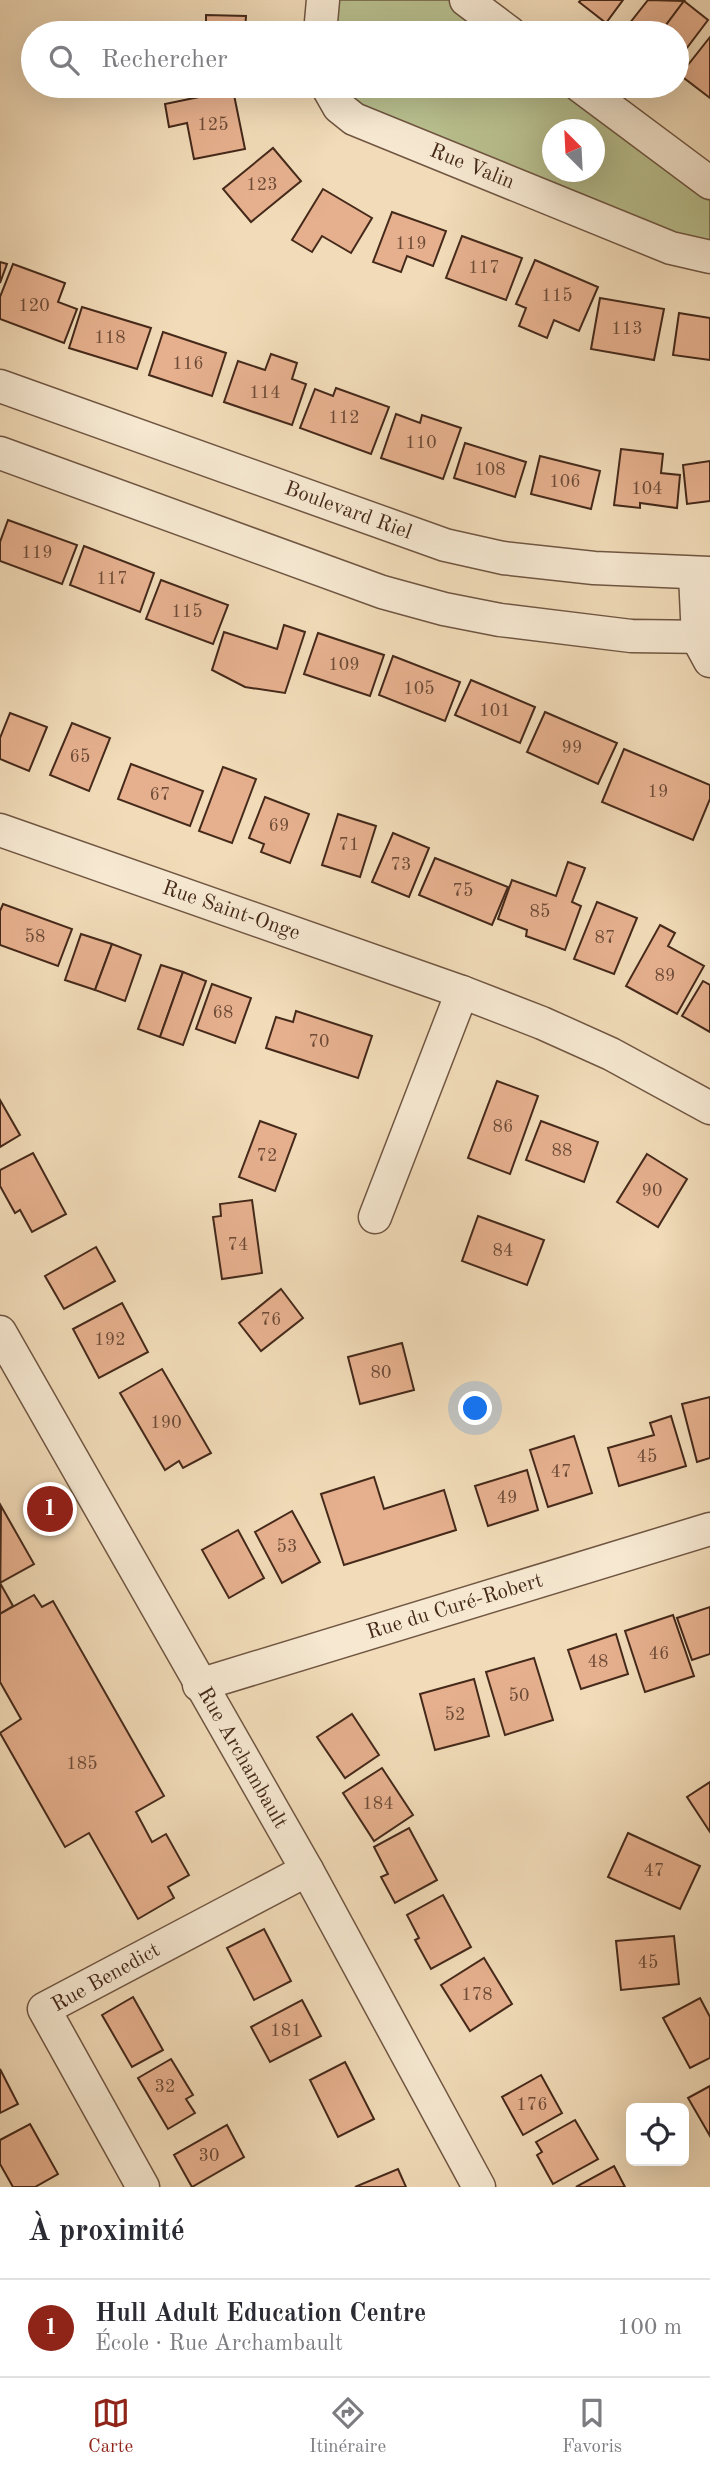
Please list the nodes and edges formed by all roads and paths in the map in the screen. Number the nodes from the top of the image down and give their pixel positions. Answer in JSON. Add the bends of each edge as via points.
{"nodes":[{"id":1,"x":323,"y":0,"type":"edge"},
{"id":2,"x":466,"y":0,"type":"edge"},
{"id":3,"x":321,"y":21,"type":"edge"},
{"id":4,"x":494,"y":21,"type":"edge"},
{"id":5,"x":334,"y":98,"type":"edge"},
{"id":6,"x":596,"y":98,"type":"edge"},
{"id":7,"x":710,"y":183,"type":"edge"},
{"id":8,"x":710,"y":257,"type":"edge"},
{"id":9,"x":0,"y":386,"type":"edge"},
{"id":10,"x":0,"y":453,"type":"edge"},
{"id":11,"x":702,"y":574,"type":"edge"},
{"id":12,"x":706,"y":646,"type":"edge"},
{"id":13,"x":0,"y":830,"type":"edge"},
{"id":14,"x":462,"y":992,"type":"junction"},
{"id":15,"x":710,"y":1108,"type":"edge"},
{"id":16,"x":375,"y":1217,"type":"dead end"},
{"id":17,"x":0,"y":1332,"type":"edge"},
{"id":18,"x":710,"y":1529,"type":"edge"},
{"id":19,"x":199,"y":1685,"type":"junction"},
{"id":20,"x":307,"y":1870,"type":"junction"},
{"id":21,"x":143,"y":2187,"type":"edge"},
{"id":22,"x":479,"y":2187,"type":"edge"}],
"edges":[{"from":1,"to":3,"type":"street"},
{"from":2,"to":4,"type":"street"},
{"from":5,"to":8,"type":"street","name":"Rue Valin","via":[[354,119],[671,248]]},
{"from":6,"to":7,"type":"street"},
{"from":9,"to":11,"type":"street","name":"Boulevard Riel","via":[[445,545],[594,568]]},
{"from":10,"to":12,"type":"street","via":[[382,592],[444,609]]},
{"from":11,"to":12,"type":"street"},
{"from":13,"to":14,"type":"street","name":"Rue Saint-Onge"},
{"from":14,"to":15,"type":"street","name":"Rue Saint-Onge","via":[[611,1054]]},
{"from":14,"to":16,"type":"street"},
{"from":17,"to":19,"type":"street","name":"Rue Archambault"},
{"from":18,"to":19,"type":"street","name":"Rue du Curé-Robert"},
{"from":19,"to":20,"type":"street","name":"Rue Archambault"},
{"from":20,"to":21,"type":"street","name":"Rue Benedict","via":[[44,2009]]},
{"from":20,"to":22,"type":"street","name":"Rue Archambault"}]}
